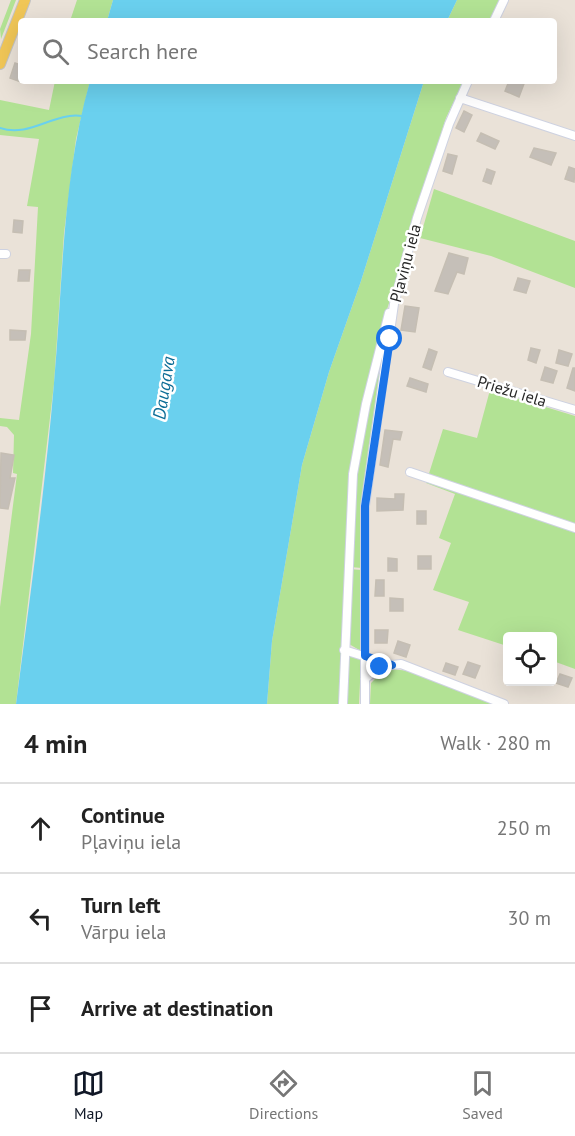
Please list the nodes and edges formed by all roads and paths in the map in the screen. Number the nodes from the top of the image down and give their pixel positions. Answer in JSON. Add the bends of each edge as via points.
{"nodes":[{"id":1,"x":25,"y":0,"type":"edge"},
{"id":2,"x":504,"y":0,"type":"edge"},
{"id":3,"x":495,"y":18,"type":"edge"},
{"id":4,"x":0,"y":64,"type":"edge"},
{"id":5,"x":467,"y":84,"type":"edge"},
{"id":6,"x":460,"y":98,"type":"junction"},
{"id":7,"x":575,"y":136,"type":"edge"},
{"id":8,"x":394,"y":304,"type":"junction"},
{"id":9,"x":448,"y":372,"type":"dead end"},
{"id":10,"x":575,"y":410,"type":"edge"},
{"id":11,"x":410,"y":472,"type":"dead end"},
{"id":12,"x":575,"y":528,"type":"edge"},
{"id":13,"x":344,"y":650,"type":"junction"},
{"id":14,"x":365,"y":656,"type":"junction"},
{"id":15,"x":392,"y":665,"type":"junction"},
{"id":16,"x":365,"y":679,"type":"junction"},
{"id":17,"x":342,"y":704,"type":"edge"},
{"id":18,"x":365,"y":704,"type":"edge"},
{"id":19,"x":504,"y":704,"type":"edge"}],
"edges":[{"from":1,"to":4,"type":"main road"},
{"from":2,"to":3,"type":"street"},
{"from":5,"to":6,"type":"street","name":"Pļaviņu iela"},
{"from":6,"to":7,"type":"street"},
{"from":6,"to":8,"type":"street","name":"Pļaviņu iela","via":[[417,218]]},
{"from":8,"to":13,"type":"street","via":[[381,339],[353,474]]},
{"from":8,"to":14,"type":"street","name":"Pļaviņu iela","via":[[365,506]]},
{"from":9,"to":10,"type":"street","name":"Priežu iela"},
{"from":11,"to":12,"type":"street"},
{"from":13,"to":14,"type":"street"},
{"from":13,"to":17,"type":"street"},
{"from":14,"to":15,"type":"street"},
{"from":14,"to":16,"type":"street","name":"Pļaviņu iela"},
{"from":15,"to":16,"type":"street","via":[[380,667]]},
{"from":15,"to":19,"type":"street","via":[[400,664]]},
{"from":16,"to":18,"type":"street","name":"Pļaviņu iela"}]}
